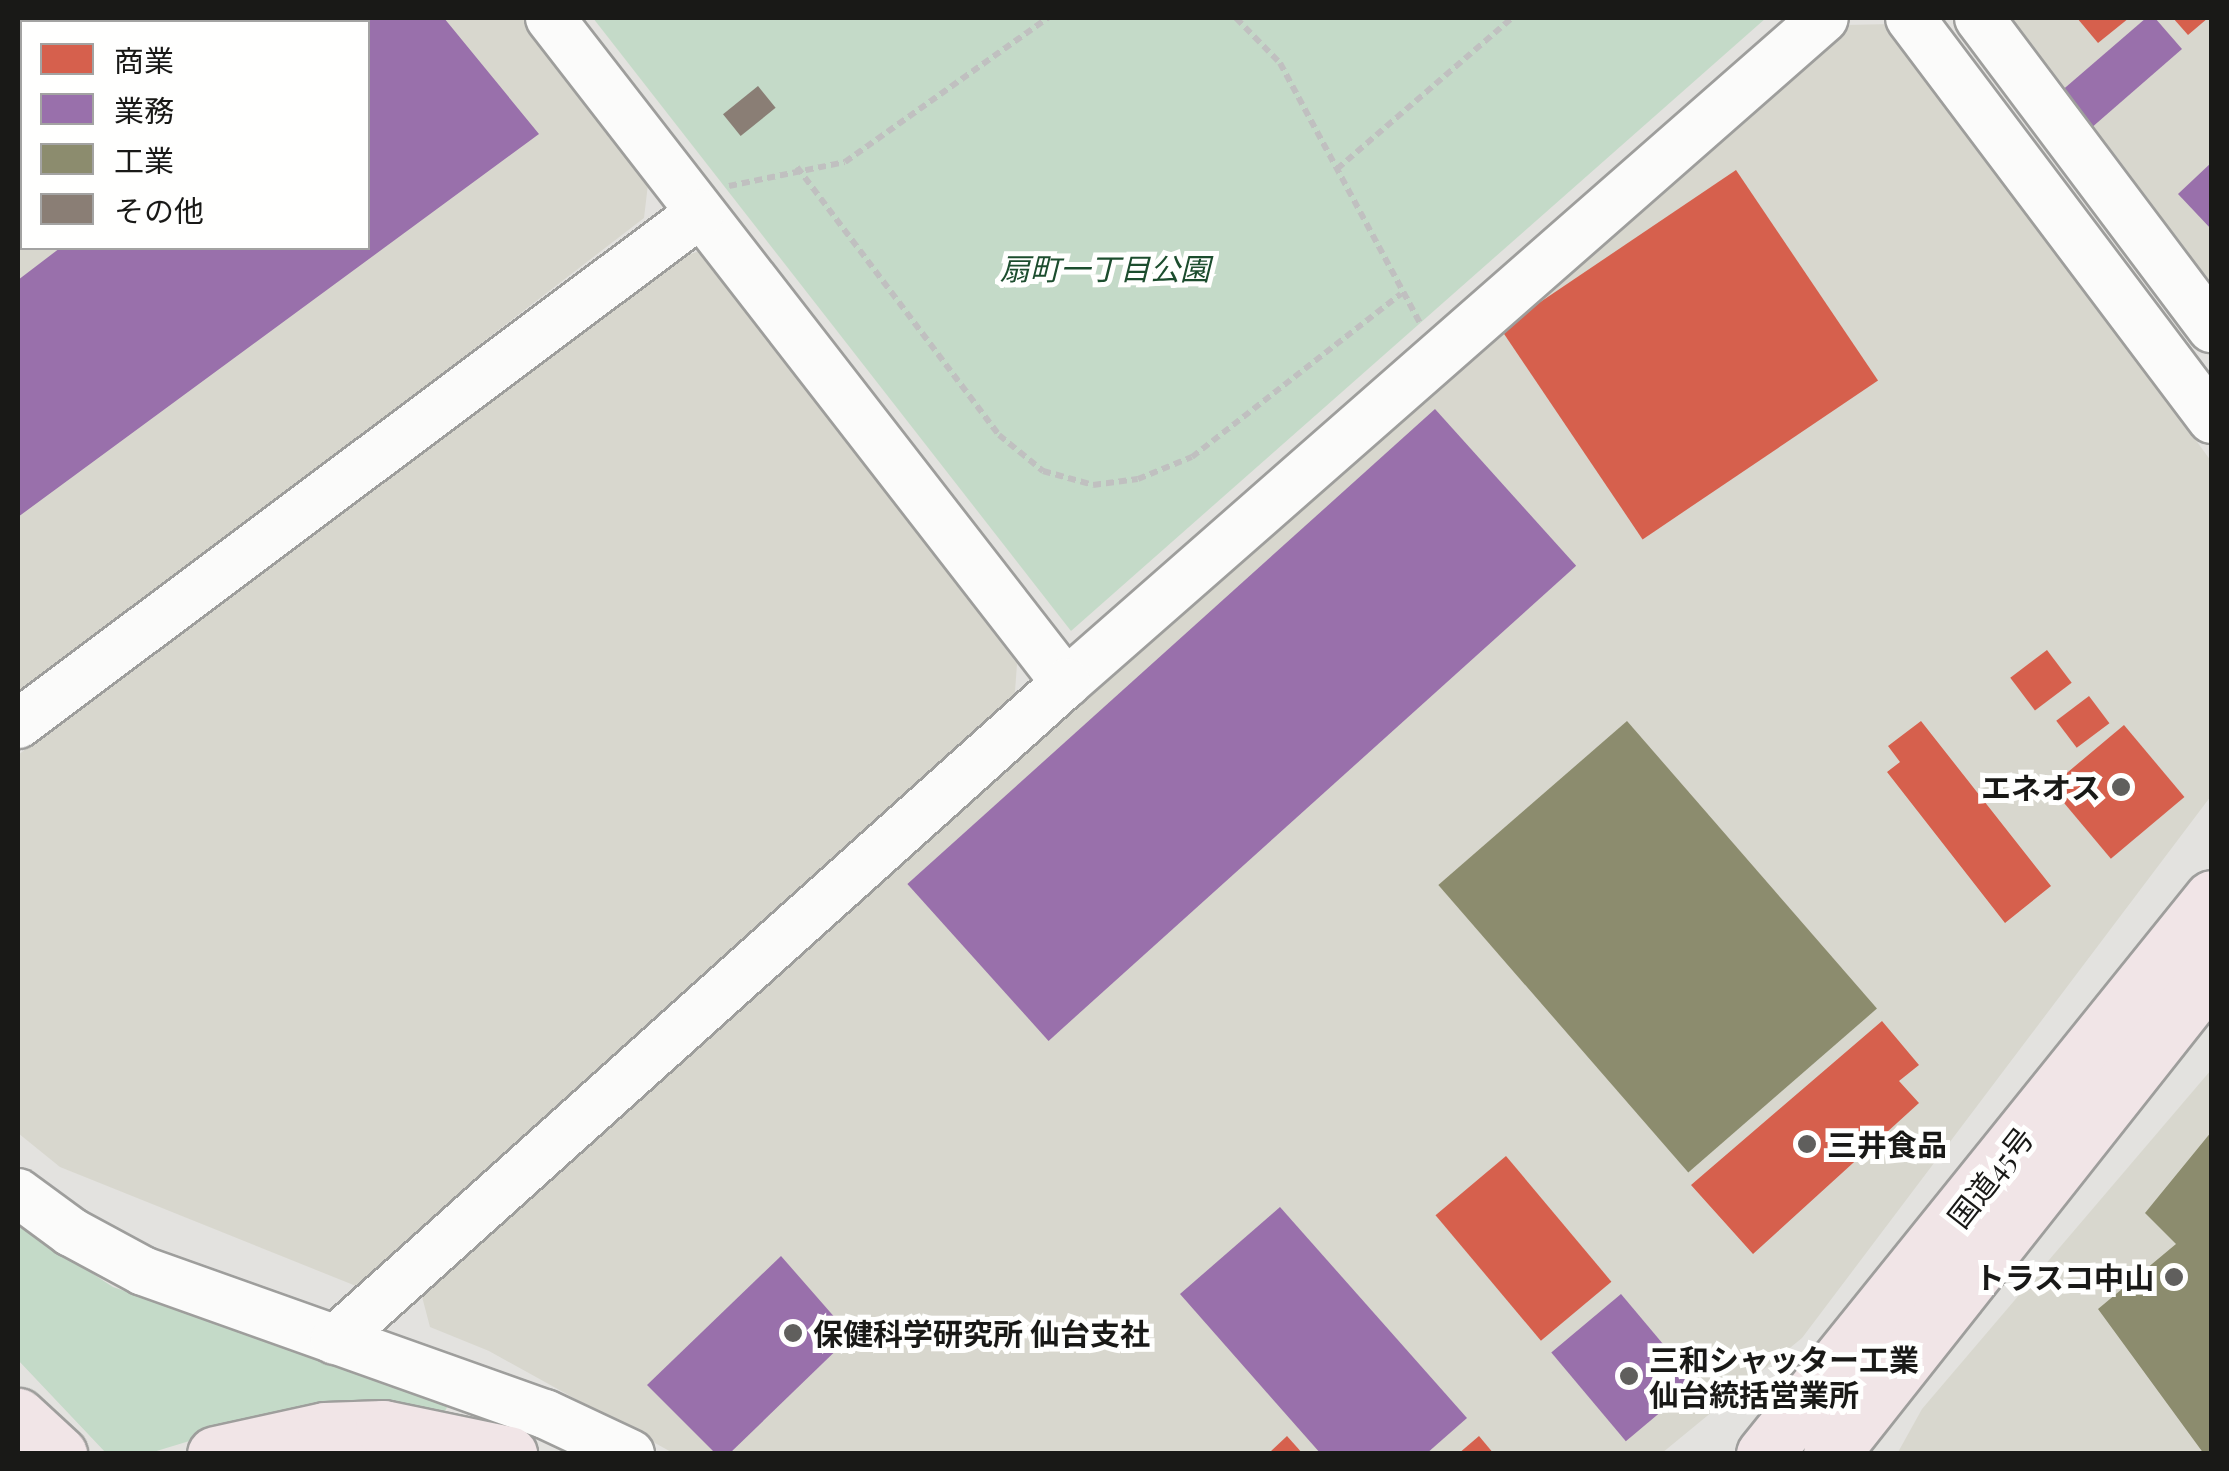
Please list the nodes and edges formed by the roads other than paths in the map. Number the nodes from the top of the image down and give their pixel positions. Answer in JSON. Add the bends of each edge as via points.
{"nodes":[{"id":1,"x":550,"y":18,"type":"edge"},
{"id":2,"x":1824,"y":18,"type":"edge"},
{"id":3,"x":1910,"y":18,"type":"edge"},
{"id":4,"x":1979,"y":18,"type":"edge"},
{"id":5,"x":699,"y":214,"type":"junction"},
{"id":6,"x":2212,"y":328,"type":"edge"},
{"id":7,"x":2212,"y":419,"type":"edge"},
{"id":8,"x":1066,"y":683,"type":"junction"},
{"id":9,"x":18,"y":724,"type":"edge"},
{"id":10,"x":2212,"y":898,"type":"edge"},
{"id":11,"x":2212,"y":972,"type":"edge"},
{"id":12,"x":18,"y":1192,"type":"edge"},
{"id":13,"x":335,"y":1340,"type":"junction"},
{"id":14,"x":1812,"y":1396,"type":"junction"},
{"id":15,"x":18,"y":1416,"type":"edge"},
{"id":16,"x":59,"y":1454,"type":"edge"},
{"id":17,"x":215,"y":1454,"type":"edge"},
{"id":18,"x":509,"y":1454,"type":"edge"},
{"id":19,"x":630,"y":1454,"type":"edge"},
{"id":20,"x":1734,"y":1454,"type":"edge"},
{"id":21,"x":1764,"y":1454,"type":"edge"},
{"id":22,"x":1831,"y":1454,"type":"edge"}],
"edges":[{"from":1,"to":5,"type":"street"},
{"from":2,"to":8,"type":"street"},
{"from":3,"to":7,"type":"street"},
{"from":4,"to":6,"type":"street"},
{"from":5,"to":8,"type":"street"},
{"from":5,"to":9,"type":"street"},
{"from":8,"to":13,"type":"street"},
{"from":10,"to":14,"type":"highway","name":"国道45号"},
{"from":11,"to":22,"type":"highway","name":"国道45号"},
{"from":12,"to":13,"type":"street","via":[[70,1232],[143,1271]]},
{"from":13,"to":19,"type":"street","via":[[545,1414]]},
{"from":14,"to":20,"type":"street"},
{"from":14,"to":21,"type":"highway","name":"国道45号"},
{"from":15,"to":16,"type":"highway"},
{"from":17,"to":18,"type":"highway","via":[[325,1430],[382,1428]]}]}
